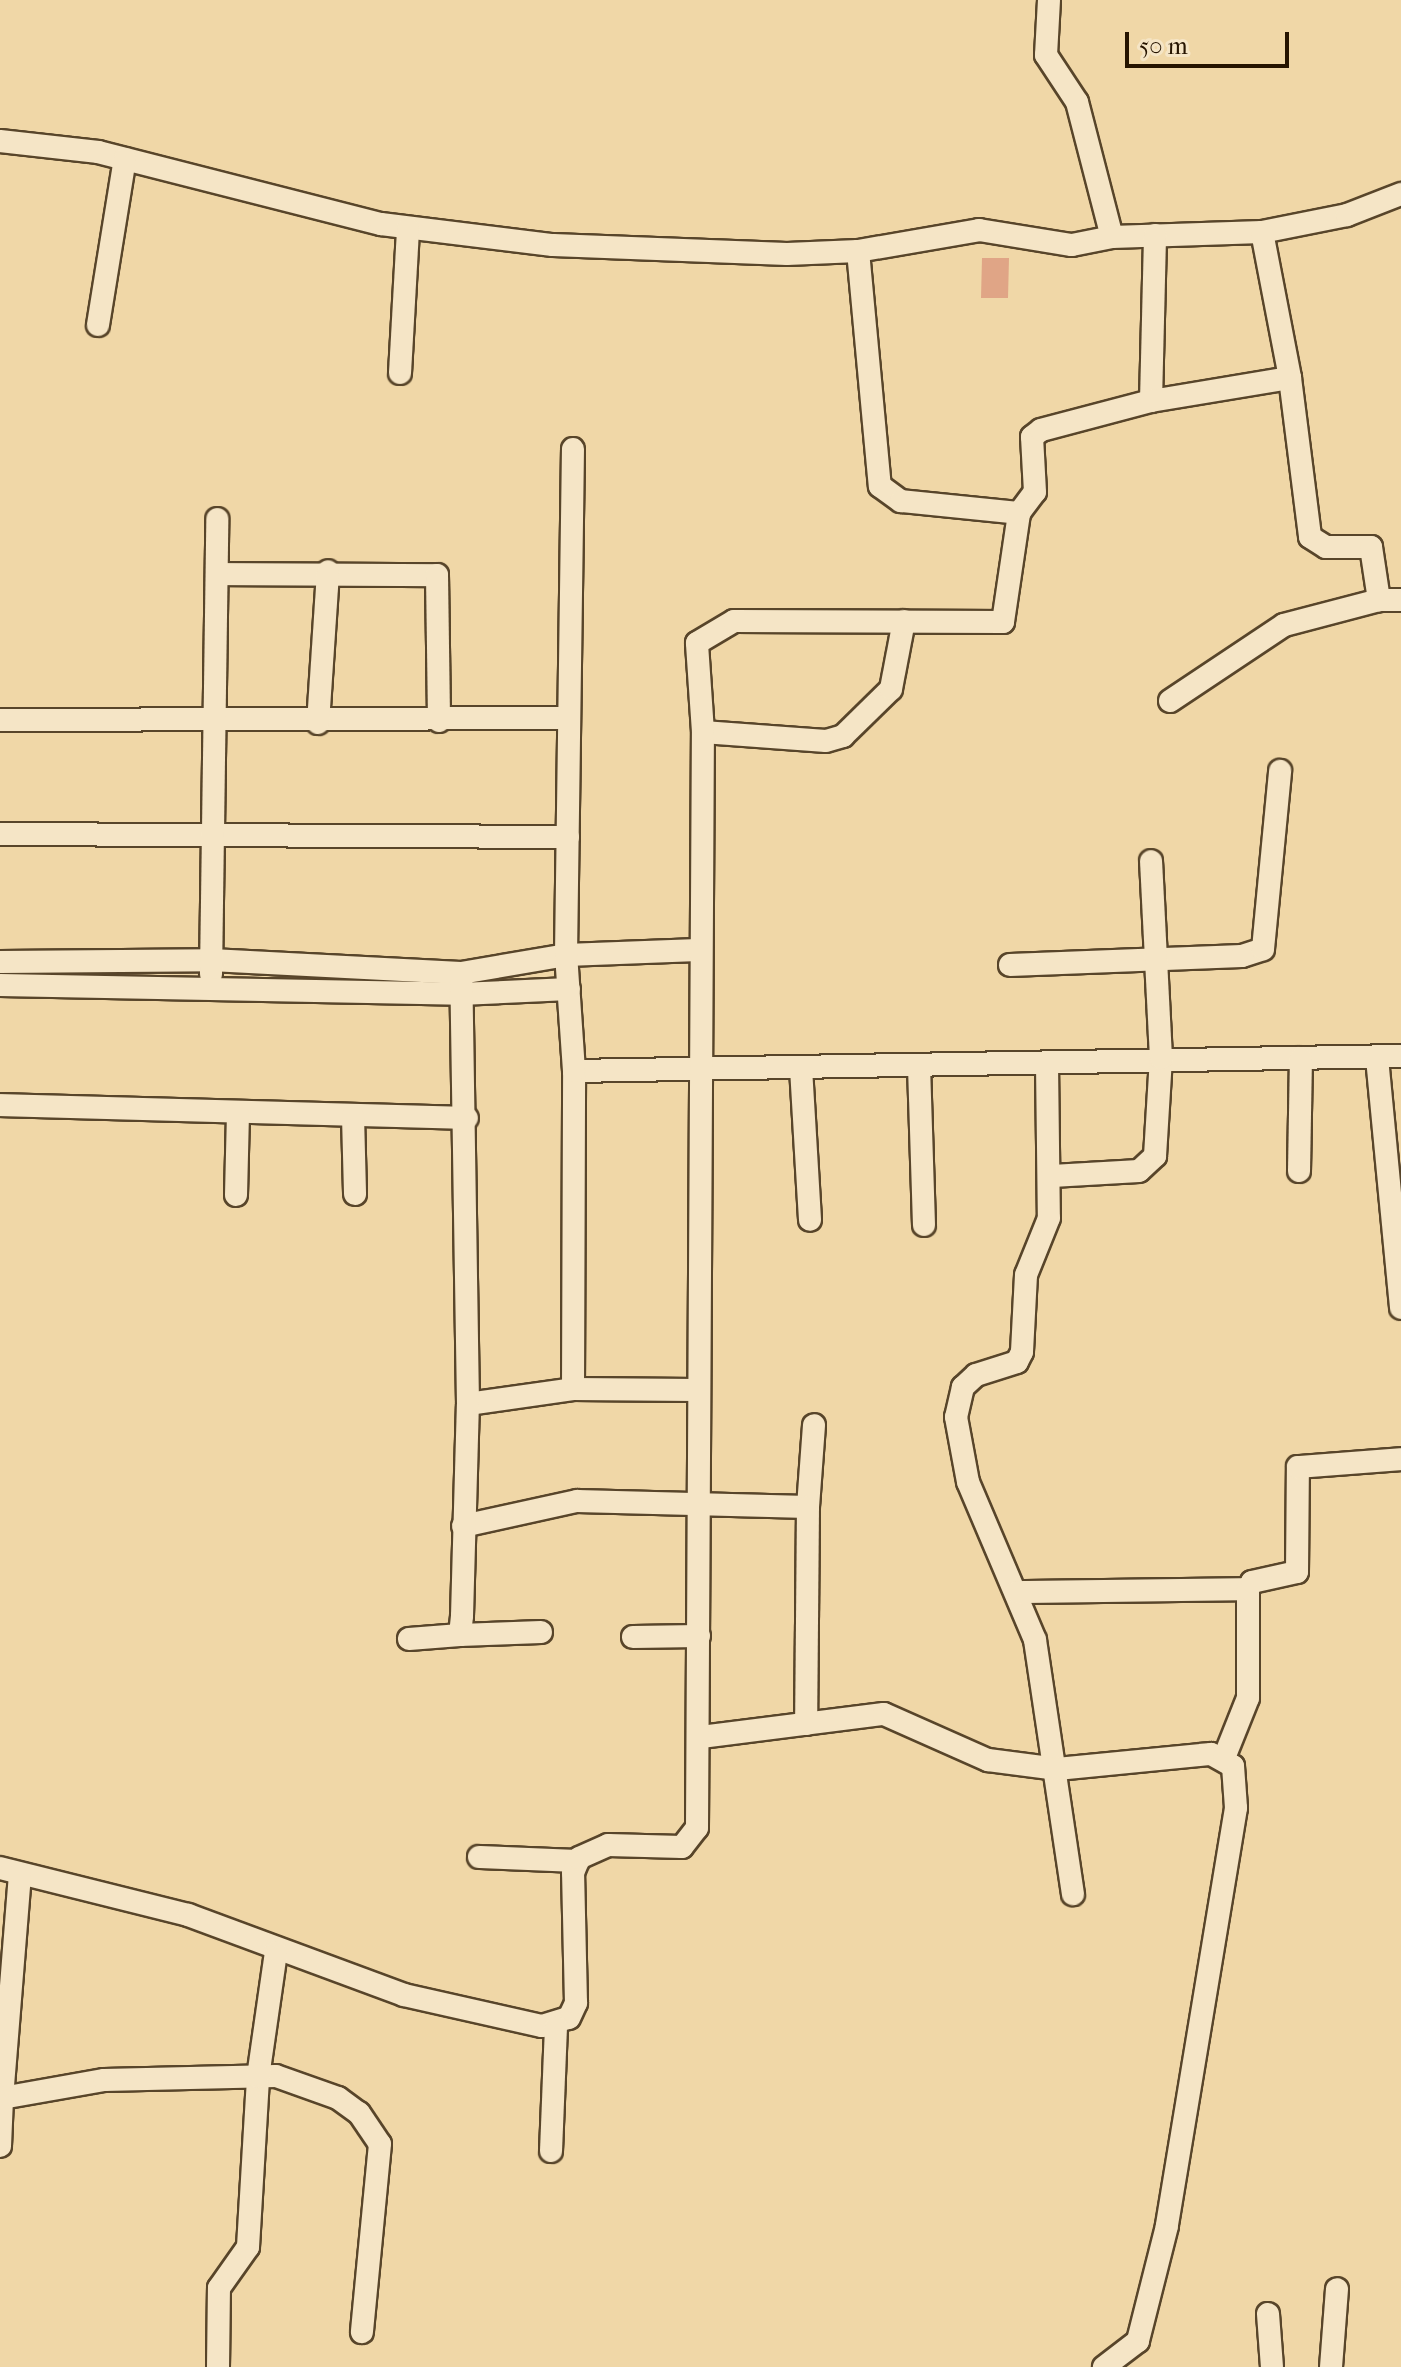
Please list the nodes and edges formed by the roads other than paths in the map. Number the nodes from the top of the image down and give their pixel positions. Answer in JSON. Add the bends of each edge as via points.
{"nodes":[{"id":1,"x":1049,"y":0,"type":"edge"},
{"id":2,"x":0,"y":141,"type":"edge"},
{"id":3,"x":125,"y":159,"type":"junction"},
{"id":4,"x":1401,"y":194,"type":"edge"},
{"id":5,"x":408,"y":228,"type":"junction"},
{"id":6,"x":1262,"y":232,"type":"junction"},
{"id":7,"x":1155,"y":235,"type":"junction"},
{"id":8,"x":1112,"y":237,"type":"junction"},
{"id":9,"x":858,"y":251,"type":"junction"},
{"id":10,"x":98,"y":325,"type":"dead end"},
{"id":11,"x":400,"y":373,"type":"dead end"},
{"id":12,"x":1290,"y":378,"type":"junction"},
{"id":13,"x":1151,"y":401,"type":"junction"},
{"id":14,"x":573,"y":449,"type":"dead end"},
{"id":15,"x":1019,"y":513,"type":"junction"},
{"id":16,"x":217,"y":519,"type":"dead end"},
{"id":17,"x":328,"y":571,"type":"junction"},
{"id":18,"x":217,"y":574,"type":"junction"},
{"id":19,"x":1390,"y":600,"type":"edge"},
{"id":20,"x":904,"y":621,"type":"junction"},
{"id":21,"x":1170,"y":701,"type":"dead end"},
{"id":22,"x":567,"y":718,"type":"junction"},
{"id":23,"x":0,"y":720,"type":"edge"},
{"id":24,"x":439,"y":721,"type":"junction"},
{"id":25,"x":318,"y":723,"type":"junction"},
{"id":26,"x":213,"y":724,"type":"junction"},
{"id":27,"x":703,"y":732,"type":"junction"},
{"id":28,"x":1280,"y":771,"type":"dead end"},
{"id":29,"x":0,"y":834,"type":"edge"},
{"id":30,"x":217,"y":837,"type":"junction"},
{"id":31,"x":568,"y":837,"type":"junction"},
{"id":32,"x":1151,"y":861,"type":"dead end"},
{"id":33,"x":698,"y":950,"type":"junction"},
{"id":34,"x":566,"y":955,"type":"junction"},
{"id":35,"x":1156,"y":958,"type":"junction"},
{"id":36,"x":211,"y":960,"type":"junction"},
{"id":37,"x":0,"y":962,"type":"edge"},
{"id":38,"x":1010,"y":965,"type":"dead end"},
{"id":39,"x":460,"y":984,"type":"junction"},
{"id":40,"x":0,"y":985,"type":"edge"},
{"id":41,"x":569,"y":989,"type":"junction"},
{"id":42,"x":210,"y":991,"type":"junction"},
{"id":43,"x":1401,"y":1056,"type":"edge"},
{"id":44,"x":1161,"y":1058,"type":"junction"},
{"id":45,"x":1301,"y":1058,"type":"junction"},
{"id":46,"x":1377,"y":1058,"type":"junction"},
{"id":47,"x":1047,"y":1064,"type":"junction"},
{"id":48,"x":701,"y":1066,"type":"junction"},
{"id":49,"x":919,"y":1066,"type":"junction"},
{"id":50,"x":801,"y":1068,"type":"junction"},
{"id":51,"x":574,"y":1071,"type":"junction"},
{"id":52,"x":0,"y":1105,"type":"edge"},
{"id":53,"x":238,"y":1114,"type":"junction"},
{"id":54,"x":353,"y":1116,"type":"junction"},
{"id":55,"x":467,"y":1118,"type":"junction"},
{"id":56,"x":1299,"y":1171,"type":"dead end"},
{"id":57,"x":1052,"y":1176,"type":"junction"},
{"id":58,"x":355,"y":1194,"type":"dead end"},
{"id":59,"x":236,"y":1195,"type":"dead end"},
{"id":60,"x":810,"y":1220,"type":"dead end"},
{"id":61,"x":924,"y":1225,"type":"dead end"},
{"id":62,"x":1401,"y":1308,"type":"edge"},
{"id":63,"x":573,"y":1389,"type":"junction"},
{"id":64,"x":696,"y":1390,"type":"junction"},
{"id":65,"x":468,"y":1404,"type":"junction"},
{"id":66,"x":814,"y":1425,"type":"dead end"},
{"id":67,"x":1401,"y":1459,"type":"edge"},
{"id":68,"x":697,"y":1503,"type":"junction"},
{"id":69,"x":808,"y":1507,"type":"junction"},
{"id":70,"x":463,"y":1526,"type":"junction"},
{"id":71,"x":1248,"y":1589,"type":"junction"},
{"id":72,"x":1017,"y":1592,"type":"junction"},
{"id":73,"x":541,"y":1632,"type":"dead end"},
{"id":74,"x":460,"y":1635,"type":"junction"},
{"id":75,"x":699,"y":1636,"type":"junction"},
{"id":76,"x":633,"y":1637,"type":"dead end"},
{"id":77,"x":409,"y":1639,"type":"dead end"},
{"id":78,"x":806,"y":1724,"type":"junction"},
{"id":79,"x":701,"y":1737,"type":"junction"},
{"id":80,"x":1224,"y":1758,"type":"junction"},
{"id":81,"x":1057,"y":1769,"type":"junction"},
{"id":82,"x":479,"y":1857,"type":"dead end"},
{"id":83,"x":578,"y":1861,"type":"junction"},
{"id":84,"x":10,"y":1871,"type":"edge"},
{"id":85,"x":1073,"y":1894,"type":"dead end"},
{"id":86,"x":276,"y":1952,"type":"junction"},
{"id":87,"x":556,"y":2027,"type":"junction"},
{"id":88,"x":258,"y":2077,"type":"junction"},
{"id":89,"x":2,"y":2098,"type":"junction"},
{"id":90,"x":0,"y":2146,"type":"edge"},
{"id":91,"x":551,"y":2151,"type":"dead end"},
{"id":92,"x":1337,"y":2289,"type":"dead end"},
{"id":93,"x":1268,"y":2314,"type":"dead end"},
{"id":94,"x":362,"y":2332,"type":"dead end"},
{"id":95,"x":218,"y":2367,"type":"edge"},
{"id":96,"x":1104,"y":2367,"type":"edge"},
{"id":97,"x":1272,"y":2367,"type":"edge"},
{"id":98,"x":1331,"y":2367,"type":"edge"}],
"edges":[{"from":1,"to":8,"type":"street","via":[[1046,55],[1077,102]]},
{"from":2,"to":3,"type":"street"},
{"from":3,"to":5,"type":"street"},
{"from":3,"to":10,"type":"street"},
{"from":4,"to":6,"type":"street","via":[[1347,215]]},
{"from":5,"to":9,"type":"street","via":[[553,245]]},
{"from":5,"to":11,"type":"street"},
{"from":6,"to":7,"type":"street"},
{"from":6,"to":12,"type":"street"},
{"from":7,"to":8,"type":"street"},
{"from":7,"to":13,"type":"street"},
{"from":8,"to":9,"type":"street","via":[[1046,244],[979,230]]},
{"from":9,"to":15,"type":"street","via":[[880,486],[887,496]]},
{"from":12,"to":13,"type":"street"},
{"from":12,"to":19,"type":"street","via":[[1310,537],[1326,547],[1371,547]]},
{"from":13,"to":15,"type":"street","via":[[1041,430],[1032,437],[1035,492]]},
{"from":14,"to":22,"type":"street"},
{"from":15,"to":20,"type":"street","via":[[1003,622]]},
{"from":16,"to":18,"type":"street"},
{"from":17,"to":18,"type":"street"},
{"from":17,"to":24,"type":"street","via":[[437,575]]},
{"from":17,"to":25,"type":"street"},
{"from":18,"to":26,"type":"street"},
{"from":19,"to":21,"type":"street","via":[[1284,625]]},
{"from":20,"to":27,"type":"street","via":[[891,689],[843,736],[826,741]]},
{"from":20,"to":27,"type":"street","via":[[719,625],[697,643]]},
{"from":22,"to":24,"type":"street"},
{"from":22,"to":31,"type":"street"},
{"from":23,"to":26,"type":"street"},
{"from":24,"to":25,"type":"street"},
{"from":25,"to":26,"type":"street"},
{"from":26,"to":30,"type":"street"},
{"from":27,"to":33,"type":"street"},
{"from":28,"to":35,"type":"street","via":[[1263,949],[1242,956]]},
{"from":29,"to":30,"type":"street"},
{"from":30,"to":31,"type":"street"},
{"from":30,"to":36,"type":"street"},
{"from":31,"to":34,"type":"street"},
{"from":32,"to":35,"type":"street"},
{"from":33,"to":34,"type":"street"},
{"from":33,"to":48,"type":"street"},
{"from":34,"to":39,"type":"street"},
{"from":34,"to":41,"type":"street"},
{"from":35,"to":38,"type":"street"},
{"from":35,"to":44,"type":"street"},
{"from":36,"to":37,"type":"street"},
{"from":36,"to":39,"type":"street"},
{"from":36,"to":42,"type":"street"},
{"from":39,"to":41,"type":"street"},
{"from":39,"to":42,"type":"street"},
{"from":39,"to":55,"type":"street"},
{"from":40,"to":42,"type":"street"},
{"from":41,"to":51,"type":"street"},
{"from":43,"to":46,"type":"street"},
{"from":44,"to":45,"type":"street"},
{"from":44,"to":47,"type":"street"},
{"from":44,"to":57,"type":"street","via":[[1152,1164]]},
{"from":45,"to":46,"type":"street"},
{"from":45,"to":56,"type":"street"},
{"from":46,"to":62,"type":"street"},
{"from":47,"to":49,"type":"street"},
{"from":47,"to":57,"type":"street"},
{"from":48,"to":50,"type":"street"},
{"from":48,"to":51,"type":"street"},
{"from":48,"to":64,"type":"street"},
{"from":49,"to":50,"type":"street"},
{"from":49,"to":61,"type":"street"},
{"from":50,"to":60,"type":"street"},
{"from":51,"to":63,"type":"street"},
{"from":52,"to":53,"type":"street"},
{"from":53,"to":54,"type":"street"},
{"from":53,"to":59,"type":"street"},
{"from":54,"to":55,"type":"street"},
{"from":54,"to":58,"type":"street"},
{"from":55,"to":65,"type":"street"},
{"from":57,"to":72,"type":"street","via":[[1049,1218],[1026,1275],[1022,1352],[1017,1362],[976,1375],[963,1387],[956,1417],[968,1482]]},
{"from":63,"to":64,"type":"street"},
{"from":63,"to":65,"type":"street"},
{"from":64,"to":68,"type":"street"},
{"from":65,"to":70,"type":"street"},
{"from":66,"to":69,"type":"street"},
{"from":67,"to":71,"type":"street","via":[[1298,1467],[1297,1572],[1252,1582]]},
{"from":68,"to":69,"type":"street"},
{"from":68,"to":70,"type":"street","via":[[577,1501]]},
{"from":68,"to":75,"type":"street"},
{"from":69,"to":78,"type":"street"},
{"from":70,"to":74,"type":"street"},
{"from":71,"to":72,"type":"street"},
{"from":71,"to":80,"type":"street","via":[[1248,1698]]},
{"from":72,"to":81,"type":"street","via":[[1035,1640]]},
{"from":73,"to":74,"type":"street"},
{"from":74,"to":77,"type":"street"},
{"from":75,"to":76,"type":"street"},
{"from":75,"to":79,"type":"street"},
{"from":78,"to":79,"type":"street"},
{"from":78,"to":81,"type":"street","via":[[884,1714],[988,1760]]},
{"from":79,"to":83,"type":"street","via":[[691,1843],[608,1845],[588,1850]]},
{"from":80,"to":81,"type":"street","via":[[1211,1754]]},
{"from":80,"to":96,"type":"street","via":[[1238,1779],[1236,1808],[1181,2160],[1138,2341]]},
{"from":81,"to":85,"type":"street"},
{"from":82,"to":83,"type":"street"},
{"from":83,"to":87,"type":"street","via":[[576,2003]]},
{"from":84,"to":86,"type":"street","via":[[188,1915]]},
{"from":84,"to":89,"type":"street"},
{"from":86,"to":87,"type":"street","via":[[404,1995]]},
{"from":86,"to":88,"type":"street"},
{"from":87,"to":91,"type":"street"},
{"from":88,"to":89,"type":"street","via":[[104,2080]]},
{"from":88,"to":94,"type":"street","via":[[276,2076],[338,2098],[359,2113],[380,2144]]},
{"from":88,"to":95,"type":"street","via":[[248,2247],[219,2288]]},
{"from":89,"to":90,"type":"street"},
{"from":92,"to":98,"type":"street"},
{"from":93,"to":97,"type":"street"}]}
